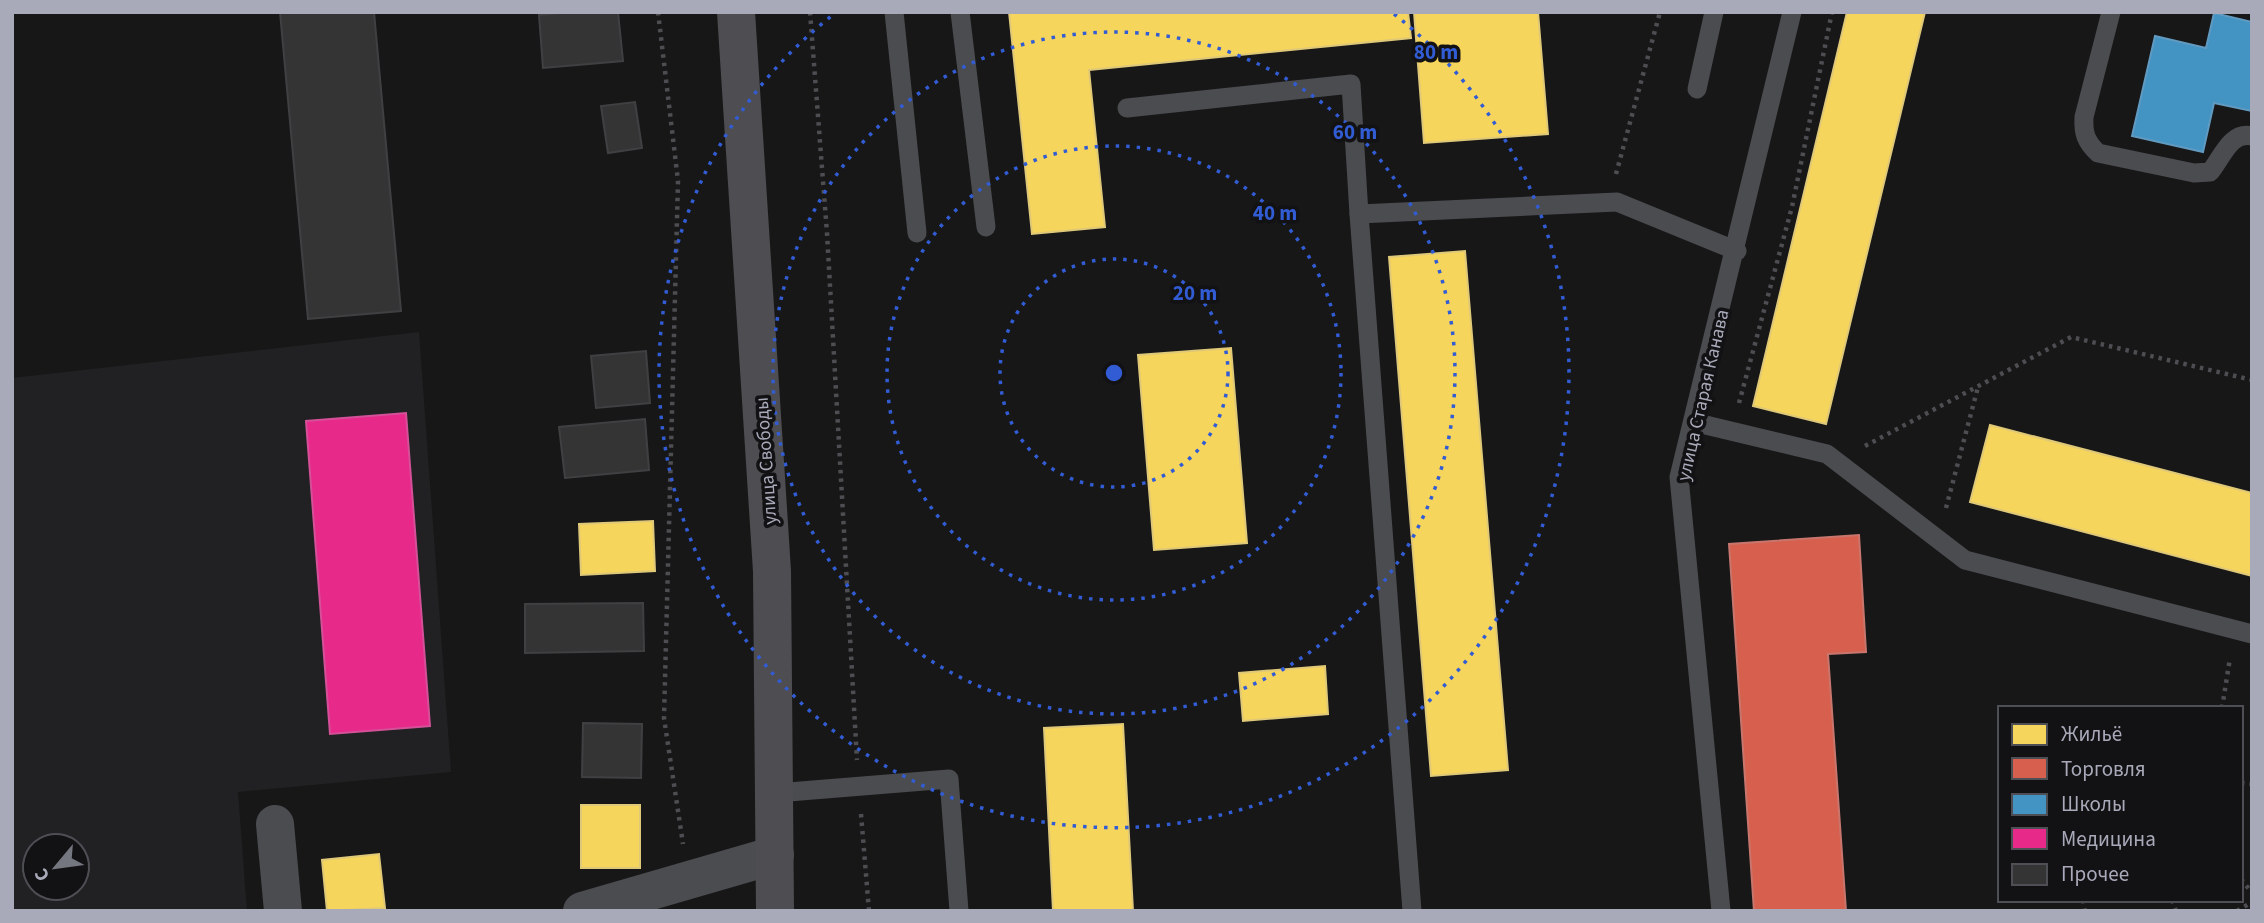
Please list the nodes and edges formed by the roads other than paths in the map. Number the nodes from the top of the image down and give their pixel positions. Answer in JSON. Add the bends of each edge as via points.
{"nodes":[{"id":1,"x":736,"y":12,"type":"edge"},
{"id":2,"x":894,"y":12,"type":"edge"},
{"id":3,"x":960,"y":12,"type":"edge"},
{"id":4,"x":1714,"y":12,"type":"edge"},
{"id":5,"x":1792,"y":12,"type":"edge"},
{"id":6,"x":2111,"y":12,"type":"edge"},
{"id":7,"x":1697,"y":89,"type":"dead end"},
{"id":8,"x":1127,"y":108,"type":"dead end"},
{"id":9,"x":2252,"y":136,"type":"edge"},
{"id":10,"x":1359,"y":214,"type":"junction"},
{"id":11,"x":986,"y":228,"type":"dead end"},
{"id":12,"x":917,"y":233,"type":"dead end"},
{"id":13,"x":1737,"y":251,"type":"junction"},
{"id":14,"x":1693,"y":422,"type":"junction"},
{"id":15,"x":2243,"y":632,"type":"edge"},
{"id":16,"x":776,"y":793,"type":"junction"},
{"id":17,"x":275,"y":824,"type":"dead end"},
{"id":18,"x":775,"y":855,"type":"junction"},
{"id":19,"x":283,"y":911,"type":"edge"},
{"id":20,"x":582,"y":911,"type":"edge"},
{"id":21,"x":775,"y":911,"type":"edge"},
{"id":22,"x":959,"y":911,"type":"edge"},
{"id":23,"x":1412,"y":911,"type":"edge"},
{"id":24,"x":1721,"y":911,"type":"edge"}],
"edges":[{"from":1,"to":16,"type":"main road","name":"улица Свободы","via":[[772,571]]},
{"from":2,"to":12,"type":"lane"},
{"from":3,"to":11,"type":"lane"},
{"from":4,"to":7,"type":"lane"},
{"from":5,"to":13,"type":"lane","name":"улица Старая Канава"},
{"from":6,"to":9,"type":"lane","via":[[2084,117],[2088,143],[2098,153],[2194,173],[2210,172],[2234,139]]},
{"from":8,"to":10,"type":"lane","via":[[1351,84]]},
{"from":10,"to":13,"type":"lane","via":[[1618,202]]},
{"from":10,"to":23,"type":"lane"},
{"from":13,"to":14,"type":"lane","name":"улица Старая Канава"},
{"from":14,"to":15,"type":"lane","via":[[1827,454],[1965,560]]},
{"from":14,"to":24,"type":"lane","name":"улица Старая Канава","via":[[1679,477]]},
{"from":16,"to":18,"type":"main road","name":"улица Свободы"},
{"from":16,"to":22,"type":"lane","via":[[949,779]]},
{"from":17,"to":19,"type":"street"},
{"from":18,"to":20,"type":"street"},
{"from":18,"to":21,"type":"main road","name":"улица Свободы"}]}
